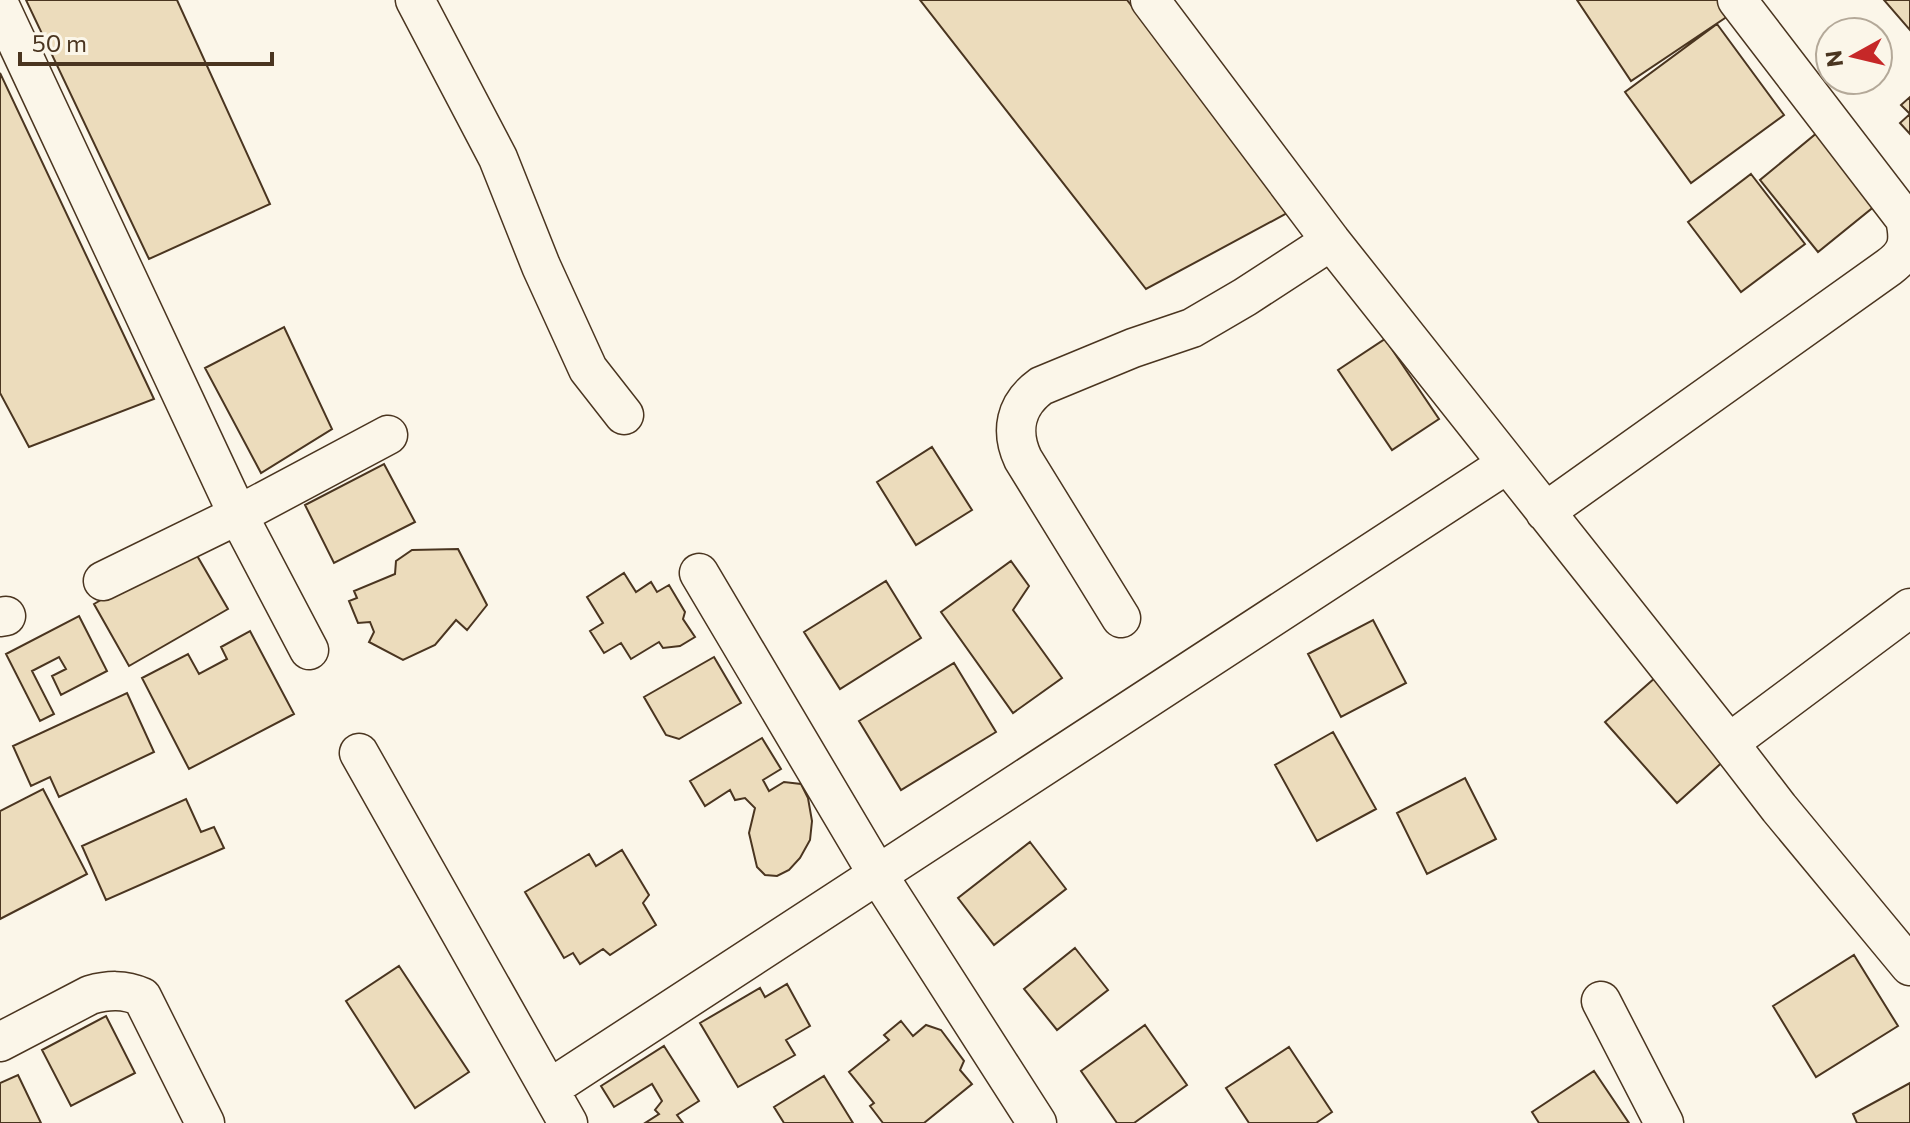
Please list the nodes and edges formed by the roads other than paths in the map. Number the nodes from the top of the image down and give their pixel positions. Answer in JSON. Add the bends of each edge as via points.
{"nodes":[{"id":1,"x":415,"y":0,"type":"edge"},
{"id":2,"x":1150,"y":0,"type":"edge"},
{"id":3,"x":1737,"y":0,"type":"edge"},
{"id":4,"x":0,"y":6,"type":"edge"},
{"id":5,"x":1331,"y":241,"type":"junction"},
{"id":6,"x":624,"y":415,"type":"dead end"},
{"id":7,"x":388,"y":435,"type":"dead end"},
{"id":8,"x":1507,"y":464,"type":"junction"},
{"id":9,"x":1545,"y":512,"type":"junction"},
{"id":10,"x":238,"y":515,"type":"junction"},
{"id":11,"x":699,"y":573,"type":"dead end"},
{"id":12,"x":103,"y":581,"type":"dead end"},
{"id":13,"x":1910,"y":608,"type":"edge"},
{"id":14,"x":1121,"y":618,"type":"dead end"},
{"id":15,"x":309,"y":650,"type":"dead end"},
{"id":16,"x":1729,"y":743,"type":"junction"},
{"id":17,"x":359,"y":753,"type":"dead end"},
{"id":18,"x":878,"y":875,"type":"junction"},
{"id":19,"x":1910,"y":966,"type":"edge"},
{"id":20,"x":1601,"y":1001,"type":"dead end"},
{"id":21,"x":0,"y":1042,"type":"edge"},
{"id":22,"x":549,"y":1089,"type":"junction"},
{"id":23,"x":205,"y":1123,"type":"edge"},
{"id":24,"x":568,"y":1123,"type":"edge"},
{"id":25,"x":1037,"y":1123,"type":"edge"},
{"id":26,"x":1664,"y":1123,"type":"edge"}],
"edges":[{"from":1,"to":6,"type":"street","via":[[498,158],[588,369]]},
{"from":2,"to":5,"type":"street"},
{"from":3,"to":9,"type":"street","via":[[1905,219],[1908,245],[1889,267]]},
{"from":4,"to":10,"type":"street"},
{"from":5,"to":8,"type":"street"},
{"from":5,"to":14,"type":"street","via":[[1192,328],[1041,386],[1022,407],[1016,419],[1016,444],[1023,459]]},
{"from":7,"to":10,"type":"street"},
{"from":8,"to":9,"type":"street"},
{"from":8,"to":18,"type":"street"},
{"from":9,"to":16,"type":"street"},
{"from":10,"to":12,"type":"street"},
{"from":10,"to":15,"type":"street"},
{"from":11,"to":18,"type":"street"},
{"from":13,"to":16,"type":"street"},
{"from":16,"to":19,"type":"street"},
{"from":17,"to":22,"type":"street"},
{"from":18,"to":22,"type":"street"},
{"from":18,"to":25,"type":"street"},
{"from":20,"to":26,"type":"street"},
{"from":21,"to":23,"type":"street","via":[[90,995],[142,997]]},
{"from":22,"to":24,"type":"street"}]}
